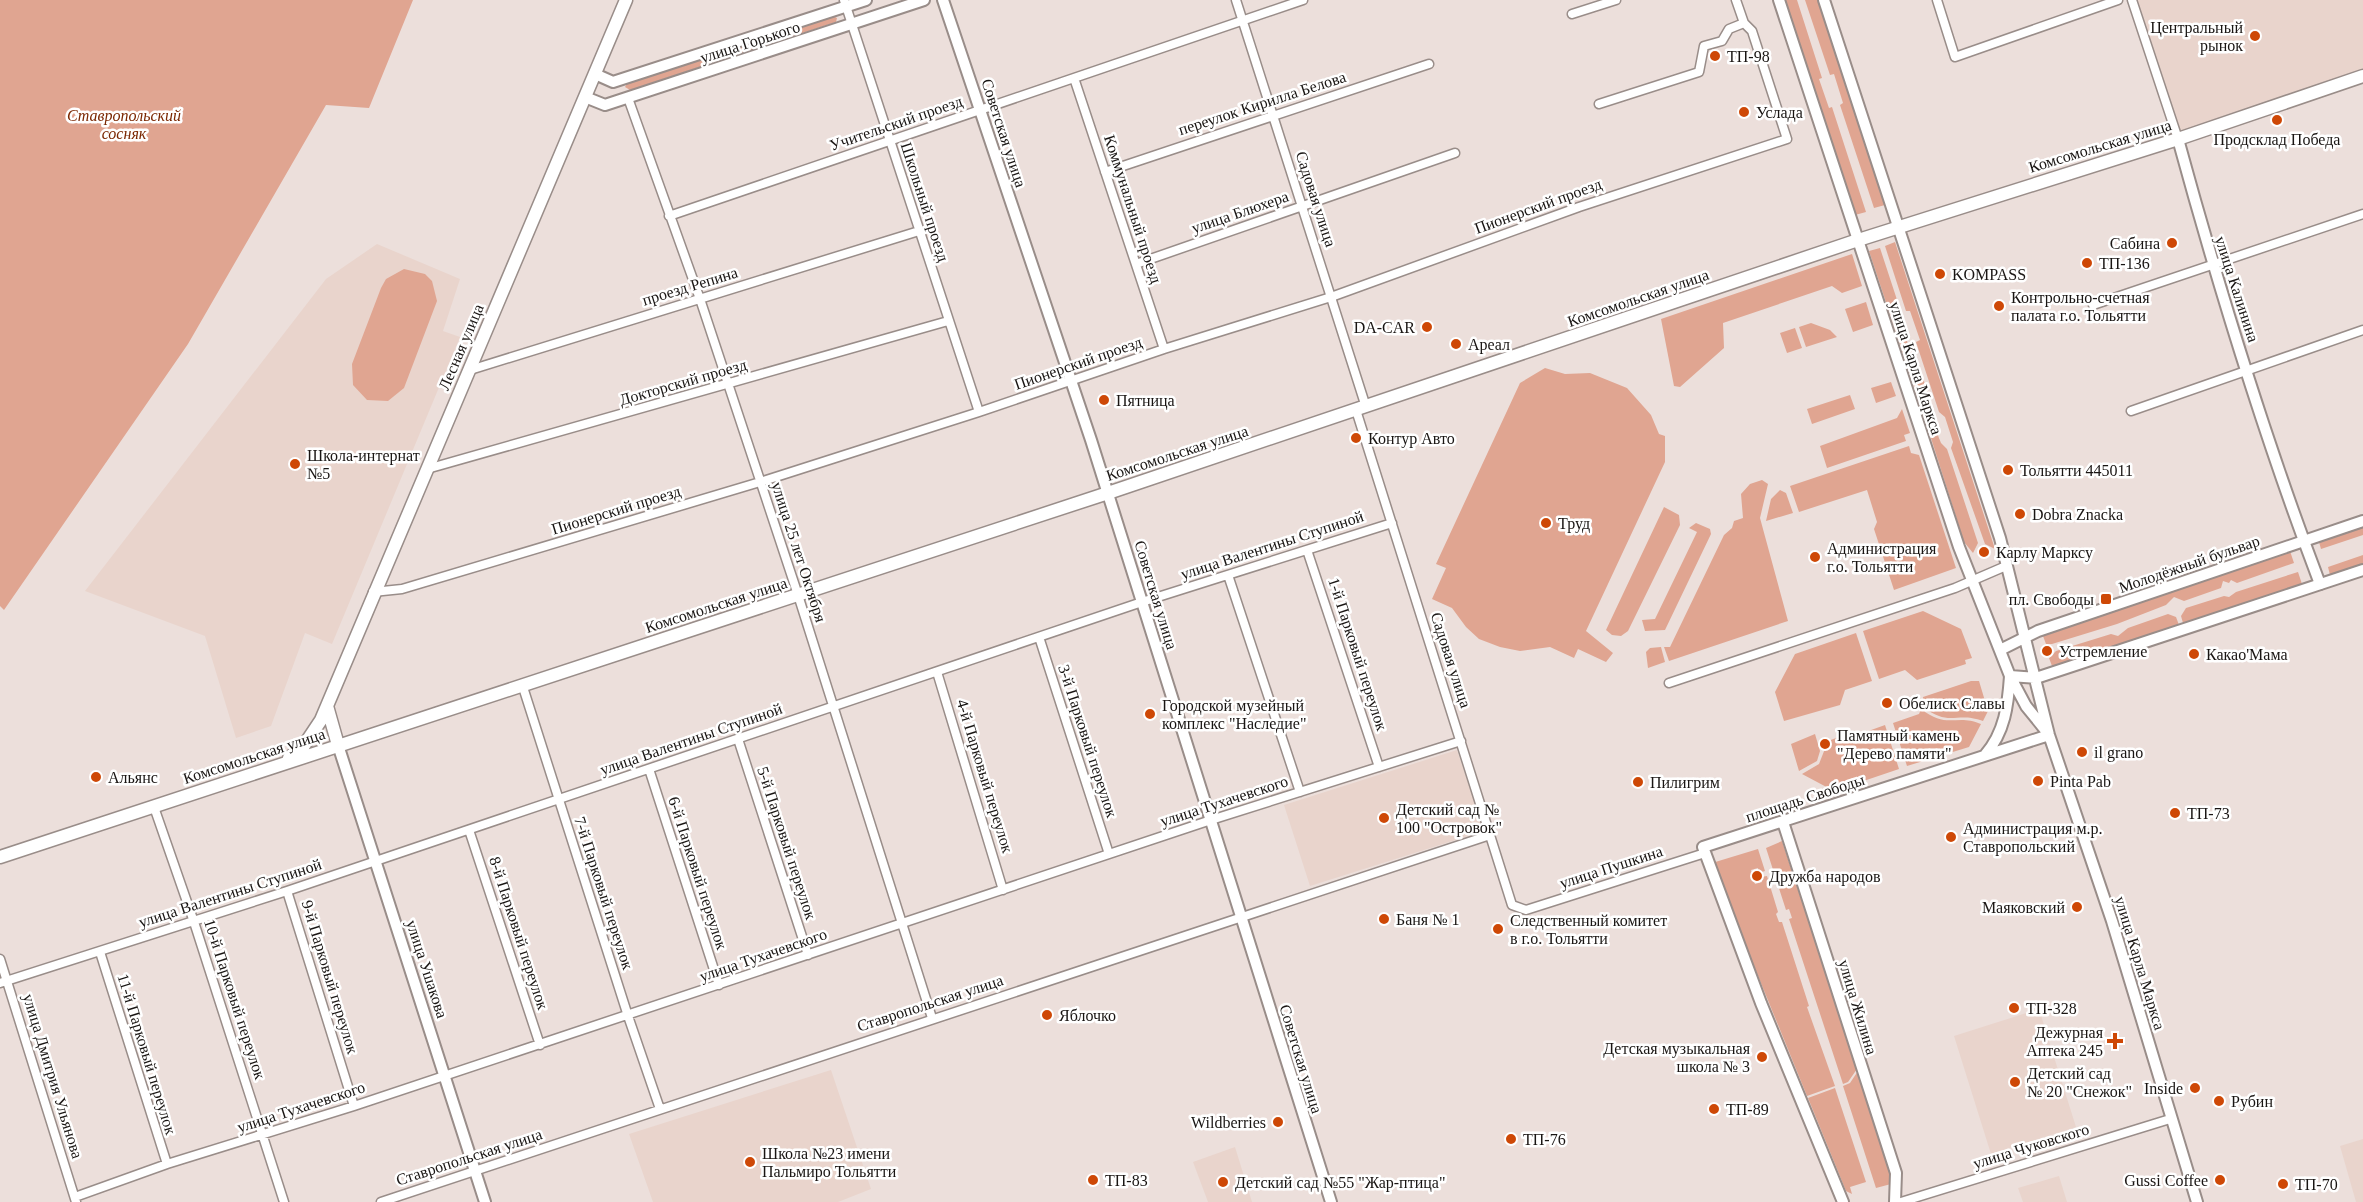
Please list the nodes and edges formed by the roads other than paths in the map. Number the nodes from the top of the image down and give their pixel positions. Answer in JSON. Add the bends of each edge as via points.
{"nodes":[{"id":1,"x":626,"y":0,"type":"edge"},
{"id":2,"x":866,"y":0,"type":"edge"},
{"id":3,"x":924,"y":0,"type":"edge"},
{"id":4,"x":943,"y":0,"type":"edge"},
{"id":5,"x":1236,"y":0,"type":"edge"},
{"id":6,"x":1303,"y":0,"type":"edge"},
{"id":7,"x":1616,"y":0,"type":"edge"},
{"id":8,"x":1736,"y":0,"type":"edge"},
{"id":9,"x":1779,"y":0,"type":"edge"},
{"id":10,"x":1824,"y":0,"type":"edge"},
{"id":11,"x":1937,"y":0,"type":"edge"},
{"id":12,"x":2118,"y":0,"type":"edge"},
{"id":13,"x":2132,"y":0,"type":"edge"},
{"id":14,"x":845,"y":3,"type":"edge"},
{"id":15,"x":1572,"y":15,"type":"dead end"},
{"id":16,"x":1243,"y":21,"type":"junction"},
{"id":17,"x":1744,"y":23,"type":"junction"},
{"id":18,"x":851,"y":24,"type":"junction"},
{"id":19,"x":1429,"y":64,"type":"dead end"},
{"id":20,"x":595,"y":74,"type":"junction"},
{"id":21,"x":2363,"y":76,"type":"edge"},
{"id":22,"x":1074,"y":78,"type":"junction"},
{"id":23,"x":585,"y":97,"type":"junction"},
{"id":24,"x":628,"y":98,"type":"junction"},
{"id":25,"x":1599,"y":104,"type":"dead end"},
{"id":26,"x":981,"y":110,"type":"junction"},
{"id":27,"x":1273,"y":115,"type":"junction"},
{"id":28,"x":2178,"y":139,"type":"junction"},
{"id":29,"x":890,"y":141,"type":"junction"},
{"id":30,"x":1455,"y":153,"type":"dead end"},
{"id":31,"x":1105,"y":172,"type":"junction"},
{"id":32,"x":1302,"y":206,"type":"junction"},
{"id":33,"x":2363,"y":213,"type":"edge"},
{"id":34,"x":669,"y":216,"type":"junction"},
{"id":35,"x":1898,"y":228,"type":"junction"},
{"id":36,"x":919,"y":231,"type":"junction"},
{"id":37,"x":1858,"y":240,"type":"junction"},
{"id":38,"x":1136,"y":264,"type":"junction"},
{"id":39,"x":2212,"y":264,"type":"junction"},
{"id":40,"x":1331,"y":297,"type":"junction"},
{"id":41,"x":700,"y":299,"type":"junction"},
{"id":42,"x":2093,"y":305,"type":"dead end"},
{"id":43,"x":948,"y":321,"type":"junction"},
{"id":44,"x":2363,"y":330,"type":"edge"},
{"id":45,"x":1164,"y":349,"type":"junction"},
{"id":46,"x":470,"y":370,"type":"junction"},
{"id":47,"x":2248,"y":370,"type":"junction"},
{"id":48,"x":1071,"y":381,"type":"junction"},
{"id":49,"x":727,"y":385,"type":"junction"},
{"id":50,"x":1361,"y":409,"type":"junction"},
{"id":51,"x":2131,"y":411,"type":"dead end"},
{"id":52,"x":979,"y":412,"type":"junction"},
{"id":53,"x":427,"y":469,"type":"junction"},
{"id":54,"x":760,"y":482,"type":"junction"},
{"id":55,"x":1108,"y":493,"type":"junction"},
{"id":56,"x":2363,"y":521,"type":"edge"},
{"id":57,"x":1392,"y":523,"type":"junction"},
{"id":58,"x":2304,"y":541,"type":"junction"},
{"id":59,"x":1307,"y":549,"type":"junction"},
{"id":60,"x":2006,"y":566,"type":"junction"},
{"id":61,"x":2363,"y":570,"type":"edge"},
{"id":62,"x":1228,"y":575,"type":"junction"},
{"id":63,"x":1973,"y":580,"type":"junction"},
{"id":64,"x":2320,"y":584,"type":"junction"},
{"id":65,"x":373,"y":592,"type":"junction"},
{"id":66,"x":798,"y":595,"type":"junction"},
{"id":67,"x":1142,"y":602,"type":"junction"},
{"id":68,"x":2024,"y":636,"type":"junction"},
{"id":69,"x":1039,"y":638,"type":"junction"},
{"id":70,"x":2000,"y":650,"type":"junction"},
{"id":71,"x":937,"y":672,"type":"junction"},
{"id":72,"x":2010,"y":676,"type":"junction"},
{"id":73,"x":2036,"y":678,"type":"junction"},
{"id":74,"x":1669,"y":683,"type":"dead end"},
{"id":75,"x":522,"y":684,"type":"junction"},
{"id":76,"x":327,"y":706,"type":"junction"},
{"id":77,"x":831,"y":708,"type":"junction"},
{"id":78,"x":2049,"y":735,"type":"junction"},
{"id":79,"x":738,"y":739,"type":"junction"},
{"id":80,"x":1461,"y":741,"type":"junction"},
{"id":81,"x":338,"y":746,"type":"junction"},
{"id":82,"x":1985,"y":755,"type":"junction"},
{"id":83,"x":1379,"y":767,"type":"junction"},
{"id":84,"x":269,"y":768,"type":"junction"},
{"id":85,"x":650,"y":769,"type":"junction"},
{"id":86,"x":1300,"y":792,"type":"junction"},
{"id":87,"x":559,"y":800,"type":"junction"},
{"id":88,"x":154,"y":807,"type":"junction"},
{"id":89,"x":1211,"y":820,"type":"junction"},
{"id":90,"x":1783,"y":822,"type":"junction"},
{"id":91,"x":469,"y":830,"type":"junction"},
{"id":92,"x":1490,"y":835,"type":"junction"},
{"id":93,"x":1704,"y":850,"type":"junction"},
{"id":94,"x":1109,"y":854,"type":"junction"},
{"id":95,"x":0,"y":857,"type":"edge"},
{"id":96,"x":376,"y":859,"type":"junction"},
{"id":97,"x":1003,"y":890,"type":"junction"},
{"id":98,"x":287,"y":891,"type":"junction"},
{"id":99,"x":1526,"y":910,"type":"joint"},
{"id":100,"x":1241,"y":915,"type":"junction"},
{"id":101,"x":194,"y":922,"type":"junction"},
{"id":102,"x":901,"y":924,"type":"junction"},
{"id":103,"x":100,"y":952,"type":"junction"},
{"id":104,"x":808,"y":955,"type":"junction"},
{"id":105,"x":0,"y":959,"type":"edge"},
{"id":106,"x":4,"y":982,"type":"edge"},
{"id":107,"x":719,"y":985,"type":"junction"},
{"id":108,"x":628,"y":1016,"type":"junction"},
{"id":109,"x":932,"y":1018,"type":"junction"},
{"id":110,"x":540,"y":1045,"type":"junction"},
{"id":111,"x":445,"y":1075,"type":"junction"},
{"id":112,"x":354,"y":1106,"type":"junction"},
{"id":113,"x":660,"y":1109,"type":"junction"},
{"id":114,"x":2170,"y":1119,"type":"junction"},
{"id":115,"x":263,"y":1136,"type":"junction"},
{"id":116,"x":166,"y":1164,"type":"junction"},
{"id":117,"x":475,"y":1171,"type":"junction"},
{"id":118,"x":76,"y":1200,"type":"edge"},
{"id":119,"x":284,"y":1202,"type":"edge"},
{"id":120,"x":382,"y":1202,"type":"edge"},
{"id":121,"x":485,"y":1202,"type":"edge"},
{"id":122,"x":1331,"y":1202,"type":"edge"},
{"id":123,"x":1843,"y":1202,"type":"edge"},
{"id":124,"x":1895,"y":1202,"type":"edge"},
{"id":125,"x":1901,"y":1202,"type":"edge"},
{"id":126,"x":2197,"y":1202,"type":"edge"}],
"edges":[{"from":1,"to":20,"type":"main road","name":"Лесная улица"},
{"from":2,"to":14,"type":"main road","name":"улица Горького"},
{"from":3,"to":18,"type":"main road","name":"улица Горького"},
{"from":4,"to":26,"type":"main road","name":"Советская улица"},
{"from":5,"to":16,"type":"street","name":"Садовая улица"},
{"from":6,"to":16,"type":"street","name":"Учительский проезд"},
{"from":7,"to":15,"type":"street"},
{"from":8,"to":17,"type":"street"},
{"from":9,"to":37,"type":"main road","name":"улица Карла Маркса"},
{"from":10,"to":35,"type":"main road","name":"улица Карла Маркса"},
{"from":11,"to":12,"type":"street","via":[[1955,57]]},
{"from":13,"to":28,"type":"street","name":"улица Калинина"},
{"from":14,"to":18,"type":"street","name":"Школьный проезд"},
{"from":14,"to":20,"type":"main road","name":"улица Горького","via":[[612,82]]},
{"from":16,"to":22,"type":"street","name":"Учительский проезд"},
{"from":16,"to":27,"type":"street","name":"Садовая улица"},
{"from":17,"to":25,"type":"street","via":[[1729,29],[1722,41],[1704,46],[1699,72]]},
{"from":17,"to":40,"type":"street","name":"Пионерский проезд","via":[[1752,31],[1787,139],[1579,207]]},
{"from":18,"to":24,"type":"main road","name":"улица Горького"},
{"from":18,"to":29,"type":"street","name":"Школьный проезд"},
{"from":19,"to":27,"type":"street","name":"переулок Кирилла Белова"},
{"from":20,"to":23,"type":"main road","name":"Лесная улица"},
{"from":21,"to":28,"type":"main road","name":"Комсомольская улица"},
{"from":22,"to":26,"type":"street","name":"Учительский проезд"},
{"from":22,"to":31,"type":"street","name":"Коммунальный проезд"},
{"from":23,"to":24,"type":"main road","name":"улица Горького","via":[[605,105]]},
{"from":23,"to":46,"type":"main road","name":"Лесная улица"},
{"from":24,"to":34,"type":"street","name":"улица 25 лет Октября"},
{"from":26,"to":29,"type":"street","name":"Учительский проезд"},
{"from":26,"to":48,"type":"main road","name":"Советская улица"},
{"from":27,"to":31,"type":"street","name":"переулок Кирилла Белова"},
{"from":27,"to":32,"type":"street","name":"Садовая улица"},
{"from":28,"to":35,"type":"main road","name":"Комсомольская улица"},
{"from":28,"to":39,"type":"main road","name":"улица Калинина"},
{"from":29,"to":34,"type":"street","name":"Учительский проезд"},
{"from":29,"to":36,"type":"street","name":"Школьный проезд"},
{"from":30,"to":32,"type":"street","name":"улица Блюхера"},
{"from":31,"to":38,"type":"street","name":"Коммунальный проезд"},
{"from":32,"to":38,"type":"street","name":"улица Блюхера"},
{"from":32,"to":40,"type":"street","name":"Садовая улица"},
{"from":33,"to":39,"type":"street"},
{"from":34,"to":41,"type":"street","name":"улица 25 лет Октября"},
{"from":35,"to":37,"type":"main road","name":"Комсомольская улица"},
{"from":35,"to":60,"type":"main road","name":"улица Карла Маркса"},
{"from":36,"to":41,"type":"street","name":"проезд Репина"},
{"from":36,"to":43,"type":"street","name":"Школьный проезд"},
{"from":37,"to":50,"type":"main road","name":"Комсомольская улица"},
{"from":37,"to":63,"type":"main road","name":"улица Карла Маркса"},
{"from":38,"to":45,"type":"street","name":"Коммунальный проезд"},
{"from":39,"to":42,"type":"street"},
{"from":39,"to":47,"type":"main road","name":"улица Калинина"},
{"from":40,"to":45,"type":"street","name":"Пионерский проезд"},
{"from":40,"to":50,"type":"street","name":"Садовая улица"},
{"from":41,"to":46,"type":"street","name":"проезд Репина"},
{"from":41,"to":49,"type":"street","name":"улица 25 лет Октября"},
{"from":43,"to":49,"type":"street","name":"Докторский проезд"},
{"from":43,"to":52,"type":"street","name":"Школьный проезд"},
{"from":44,"to":47,"type":"street"},
{"from":45,"to":48,"type":"street","name":"Пионерский проезд"},
{"from":46,"to":53,"type":"main road","name":"Лесная улица"},
{"from":47,"to":51,"type":"street"},
{"from":47,"to":58,"type":"main road","name":"улица Калинина"},
{"from":48,"to":52,"type":"street","name":"Пионерский проезд"},
{"from":48,"to":55,"type":"main road","name":"Советская улица"},
{"from":49,"to":53,"type":"street","name":"Докторский проезд"},
{"from":49,"to":54,"type":"street","name":"улица 25 лет Октября"},
{"from":50,"to":55,"type":"main road","name":"Комсомольская улица"},
{"from":50,"to":57,"type":"street","name":"Садовая улица"},
{"from":52,"to":54,"type":"street","name":"Пионерский проезд"},
{"from":53,"to":65,"type":"main road","name":"Лесная улица"},
{"from":54,"to":65,"type":"street","name":"Пионерский проезд","via":[[402,589]]},
{"from":54,"to":66,"type":"street","name":"улица 25 лет Октября"},
{"from":55,"to":66,"type":"main road","name":"Комсомольская улица"},
{"from":55,"to":67,"type":"main road","name":"Советская улица"},
{"from":56,"to":58,"type":"main road","name":"Молодёжный бульвар"},
{"from":57,"to":59,"type":"street","name":"улица Валентины Ступиной"},
{"from":57,"to":80,"type":"street","name":"Садовая улица"},
{"from":58,"to":64,"type":"main road","name":"улица Калинина"},
{"from":58,"to":68,"type":"main road","name":"Молодёжный бульвар"},
{"from":59,"to":62,"type":"street","name":"улица Валентины Ступиной"},
{"from":59,"to":83,"type":"street","name":"1-й Парковый переулок"},
{"from":60,"to":63,"type":"street"},
{"from":60,"to":68,"type":"main road","name":"улица Карла Маркса"},
{"from":61,"to":64,"type":"main road"},
{"from":62,"to":67,"type":"street","name":"улица Валентины Ступиной"},
{"from":62,"to":86,"type":"street"},
{"from":63,"to":70,"type":"main road","name":"улица Карла Маркса"},
{"from":63,"to":74,"type":"street"},
{"from":64,"to":73,"type":"main road"},
{"from":65,"to":76,"type":"main road","name":"Лесная улица"},
{"from":66,"to":75,"type":"main road","name":"Комсомольская улица"},
{"from":66,"to":77,"type":"street","name":"улица 25 лет Октября"},
{"from":67,"to":69,"type":"street","name":"улица Валентины Ступиной"},
{"from":67,"to":89,"type":"main road","name":"Советская улица"},
{"from":68,"to":70,"type":"main road","name":"Молодёжный бульвар"},
{"from":68,"to":73,"type":"main road","name":"улица Карла Маркса"},
{"from":69,"to":71,"type":"street","name":"улица Валентины Ступиной"},
{"from":69,"to":94,"type":"street","name":"3-й Парковый переулок"},
{"from":70,"to":72,"type":"main road","name":"улица Карла Маркса"},
{"from":71,"to":77,"type":"street","name":"улица Валентины Ступиной"},
{"from":71,"to":97,"type":"street","name":"4-й Парковый переулок"},
{"from":72,"to":73,"type":"main road"},
{"from":72,"to":78,"type":"main road","name":"улица Карла Маркса","via":[[2026,706]]},
{"from":72,"to":82,"type":"main road","via":[[2006,717],[1994,745]]},
{"from":73,"to":78,"type":"main road","name":"улица Карла Маркса"},
{"from":75,"to":81,"type":"main road","name":"Комсомольская улица"},
{"from":75,"to":87,"type":"street","name":"7-й Парковый переулок"},
{"from":76,"to":81,"type":"main road"},
{"from":76,"to":84,"type":"main road","name":"Лесная улица","via":[[303,747]]},
{"from":77,"to":79,"type":"street","name":"улица Валентины Ступиной"},
{"from":77,"to":102,"type":"street","name":"улица 25 лет Октября"},
{"from":78,"to":82,"type":"main road","name":"площадь Свободы"},
{"from":78,"to":114,"type":"main road","name":"улица Карла Маркса","via":[[2138,1005]]},
{"from":79,"to":85,"type":"street","name":"улица Валентины Ступиной"},
{"from":79,"to":104,"type":"street","name":"5-й Парковый переулок"},
{"from":80,"to":83,"type":"street","name":"улица Тухачевского"},
{"from":80,"to":92,"type":"street","name":"Садовая улица"},
{"from":81,"to":84,"type":"main road","name":"Комсомольская улица"},
{"from":81,"to":96,"type":"main road","name":"улица Ушакова"},
{"from":82,"to":90,"type":"main road","name":"площадь Свободы"},
{"from":83,"to":86,"type":"street","name":"улица Тухачевского"},
{"from":84,"to":88,"type":"main road","name":"Комсомольская улица"},
{"from":85,"to":87,"type":"street","name":"улица Валентины Ступиной"},
{"from":85,"to":107,"type":"street","name":"6-й Парковый переулок"},
{"from":86,"to":89,"type":"street","name":"улица Тухачевского"},
{"from":87,"to":91,"type":"street","name":"улица Валентины Ступиной"},
{"from":87,"to":108,"type":"street","name":"7-й Парковый переулок"},
{"from":88,"to":95,"type":"main road","name":"Комсомольская улица"},
{"from":88,"to":101,"type":"street","name":"10-й Парковый переулок"},
{"from":89,"to":94,"type":"street","name":"улица Тухачевского"},
{"from":89,"to":100,"type":"main road","name":"Советская улица"},
{"from":90,"to":93,"type":"main road","name":"площадь Свободы"},
{"from":90,"to":124,"type":"main road","name":"улица Жилина","via":[[1896,1173]]},
{"from":91,"to":96,"type":"street","name":"улица Валентины Ступиной"},
{"from":91,"to":110,"type":"street","name":"8-й Парковый переулок"},
{"from":92,"to":99,"type":"street","name":"Садовая улица","via":[[1512,905]]},
{"from":92,"to":100,"type":"street","name":"Ставропольская улица"},
{"from":93,"to":99,"type":"street","name":"улица Пушкина"},
{"from":93,"to":123,"type":"main road","via":[[1761,1003]]},
{"from":94,"to":97,"type":"street","name":"улица Тухачевского"},
{"from":96,"to":98,"type":"street","name":"улица Валентины Ступиной"},
{"from":96,"to":111,"type":"main road","name":"улица Ушакова"},
{"from":97,"to":102,"type":"street","name":"улица Тухачевского"},
{"from":98,"to":101,"type":"street","name":"улица Валентины Ступиной"},
{"from":98,"to":112,"type":"street","name":"9-й Парковый переулок"},
{"from":100,"to":109,"type":"street","name":"Ставропольская улица"},
{"from":100,"to":122,"type":"main road","name":"Советская улица"},
{"from":101,"to":103,"type":"street","name":"улица Валентины Ступиной"},
{"from":101,"to":115,"type":"street","name":"10-й Парковый переулок"},
{"from":102,"to":104,"type":"street","name":"улица Тухачевского"},
{"from":102,"to":109,"type":"street","name":"улица 25 лет Октября"},
{"from":103,"to":106,"type":"street","name":"улица Валентины Ступиной"},
{"from":103,"to":116,"type":"street","name":"11-й Парковый переулок"},
{"from":104,"to":107,"type":"street","name":"улица Тухачевского"},
{"from":105,"to":106,"type":"street","name":"улица Дмитрия Ульянова"},
{"from":106,"to":118,"type":"street","name":"улица Дмитрия Ульянова"},
{"from":107,"to":108,"type":"street","name":"улица Тухачевского"},
{"from":108,"to":110,"type":"street","name":"улица Тухачевского"},
{"from":108,"to":113,"type":"street","name":"7-й Парковый переулок"},
{"from":109,"to":113,"type":"street","name":"Ставропольская улица"},
{"from":110,"to":111,"type":"street","name":"улица Тухачевского"},
{"from":111,"to":112,"type":"street","name":"улица Тухачевского"},
{"from":111,"to":117,"type":"main road","name":"улица Ушакова"},
{"from":112,"to":115,"type":"street","name":"улица Тухачевского"},
{"from":113,"to":117,"type":"street","name":"Ставропольская улица"},
{"from":114,"to":125,"type":"street","name":"улица Чуковского"},
{"from":114,"to":126,"type":"main road","name":"улица Карла Маркса"},
{"from":115,"to":116,"type":"street","name":"улица Тухачевского"},
{"from":115,"to":119,"type":"street","name":"10-й Парковый переулок"},
{"from":116,"to":118,"type":"street","name":"улица Тухачевского"},
{"from":117,"to":120,"type":"street","name":"Ставропольская улица"},
{"from":117,"to":121,"type":"main road","name":"улица Ушакова"}]}
